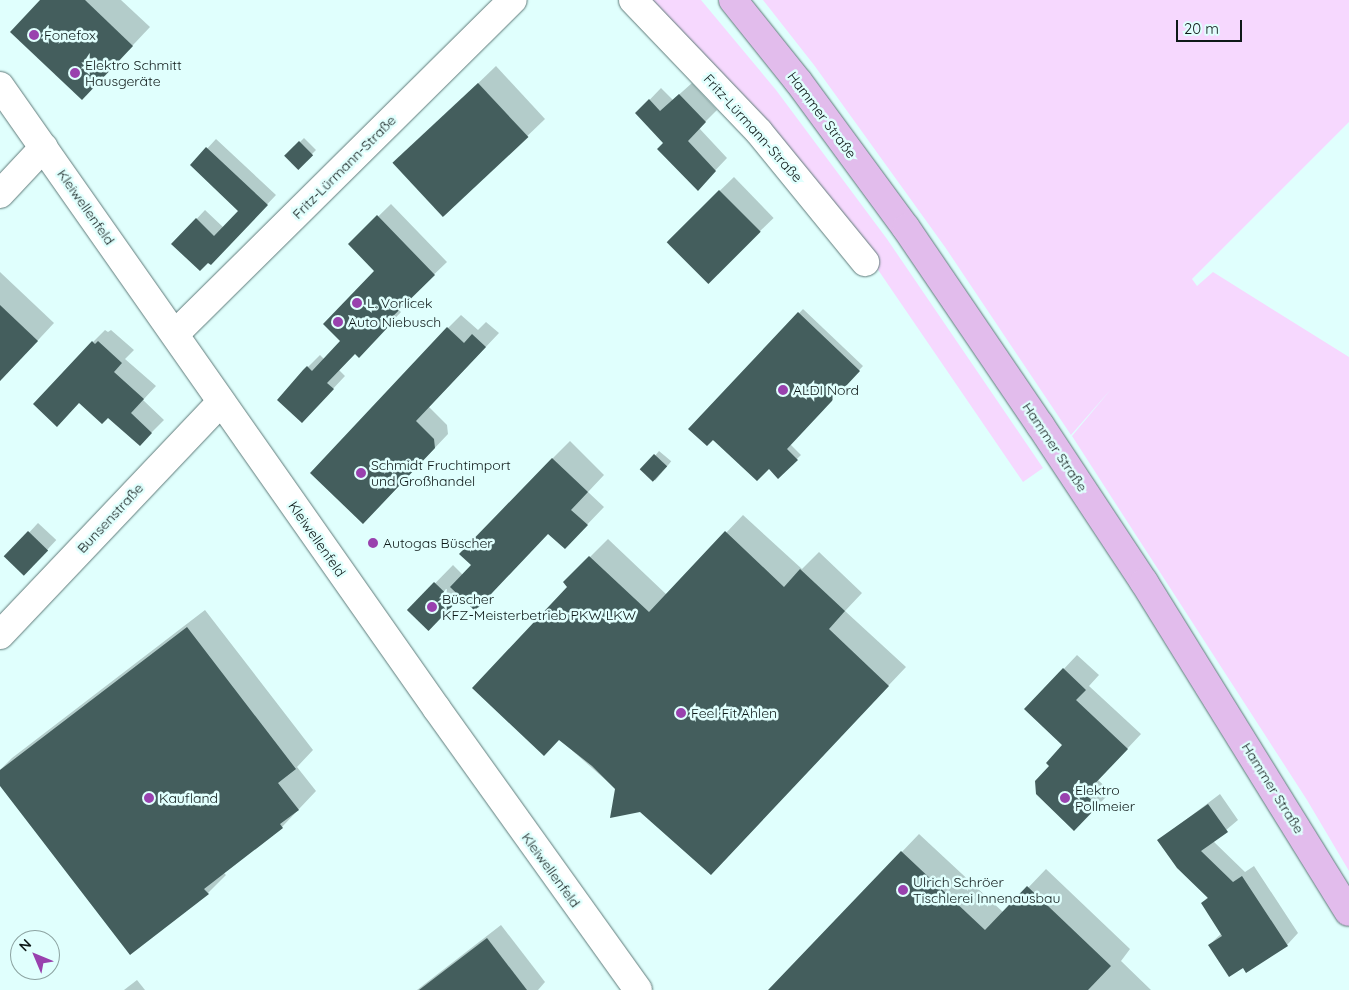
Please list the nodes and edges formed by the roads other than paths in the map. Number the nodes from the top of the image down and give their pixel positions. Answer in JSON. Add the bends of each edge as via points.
{"nodes":[{"id":1,"x":513,"y":0,"type":"edge"},
{"id":2,"x":632,"y":0,"type":"edge"},
{"id":3,"x":733,"y":0,"type":"edge"},
{"id":4,"x":0,"y":86,"type":"edge"},
{"id":5,"x":44,"y":147,"type":"junction"},
{"id":6,"x":0,"y":194,"type":"edge"},
{"id":7,"x":865,"y":262,"type":"dead end"},
{"id":8,"x":175,"y":334,"type":"junction"},
{"id":9,"x":221,"y":402,"type":"junction"},
{"id":10,"x":0,"y":636,"type":"edge"},
{"id":11,"x":1349,"y":912,"type":"edge"},
{"id":12,"x":638,"y":990,"type":"edge"}],
"edges":[{"from":1,"to":8,"type":"street","name":"Fritz-Lürmann-Straße"},
{"from":2,"to":7,"type":"street","name":"Fritz-Lürmann-Straße","via":[[759,132]]},
{"from":3,"to":11,"type":"main road","name":"Hammer Straße","via":[[798,81],[906,228],[1040,425],[1144,582]]},
{"from":4,"to":5,"type":"street","name":"Kleiwellenfeld"},
{"from":5,"to":6,"type":"street"},
{"from":5,"to":8,"type":"street","name":"Kleiwellenfeld"},
{"from":8,"to":9,"type":"street","name":"Kleiwellenfeld"},
{"from":9,"to":10,"type":"street","name":"Bunsenstraße"},
{"from":9,"to":12,"type":"street","name":"Kleiwellenfeld"}]}
